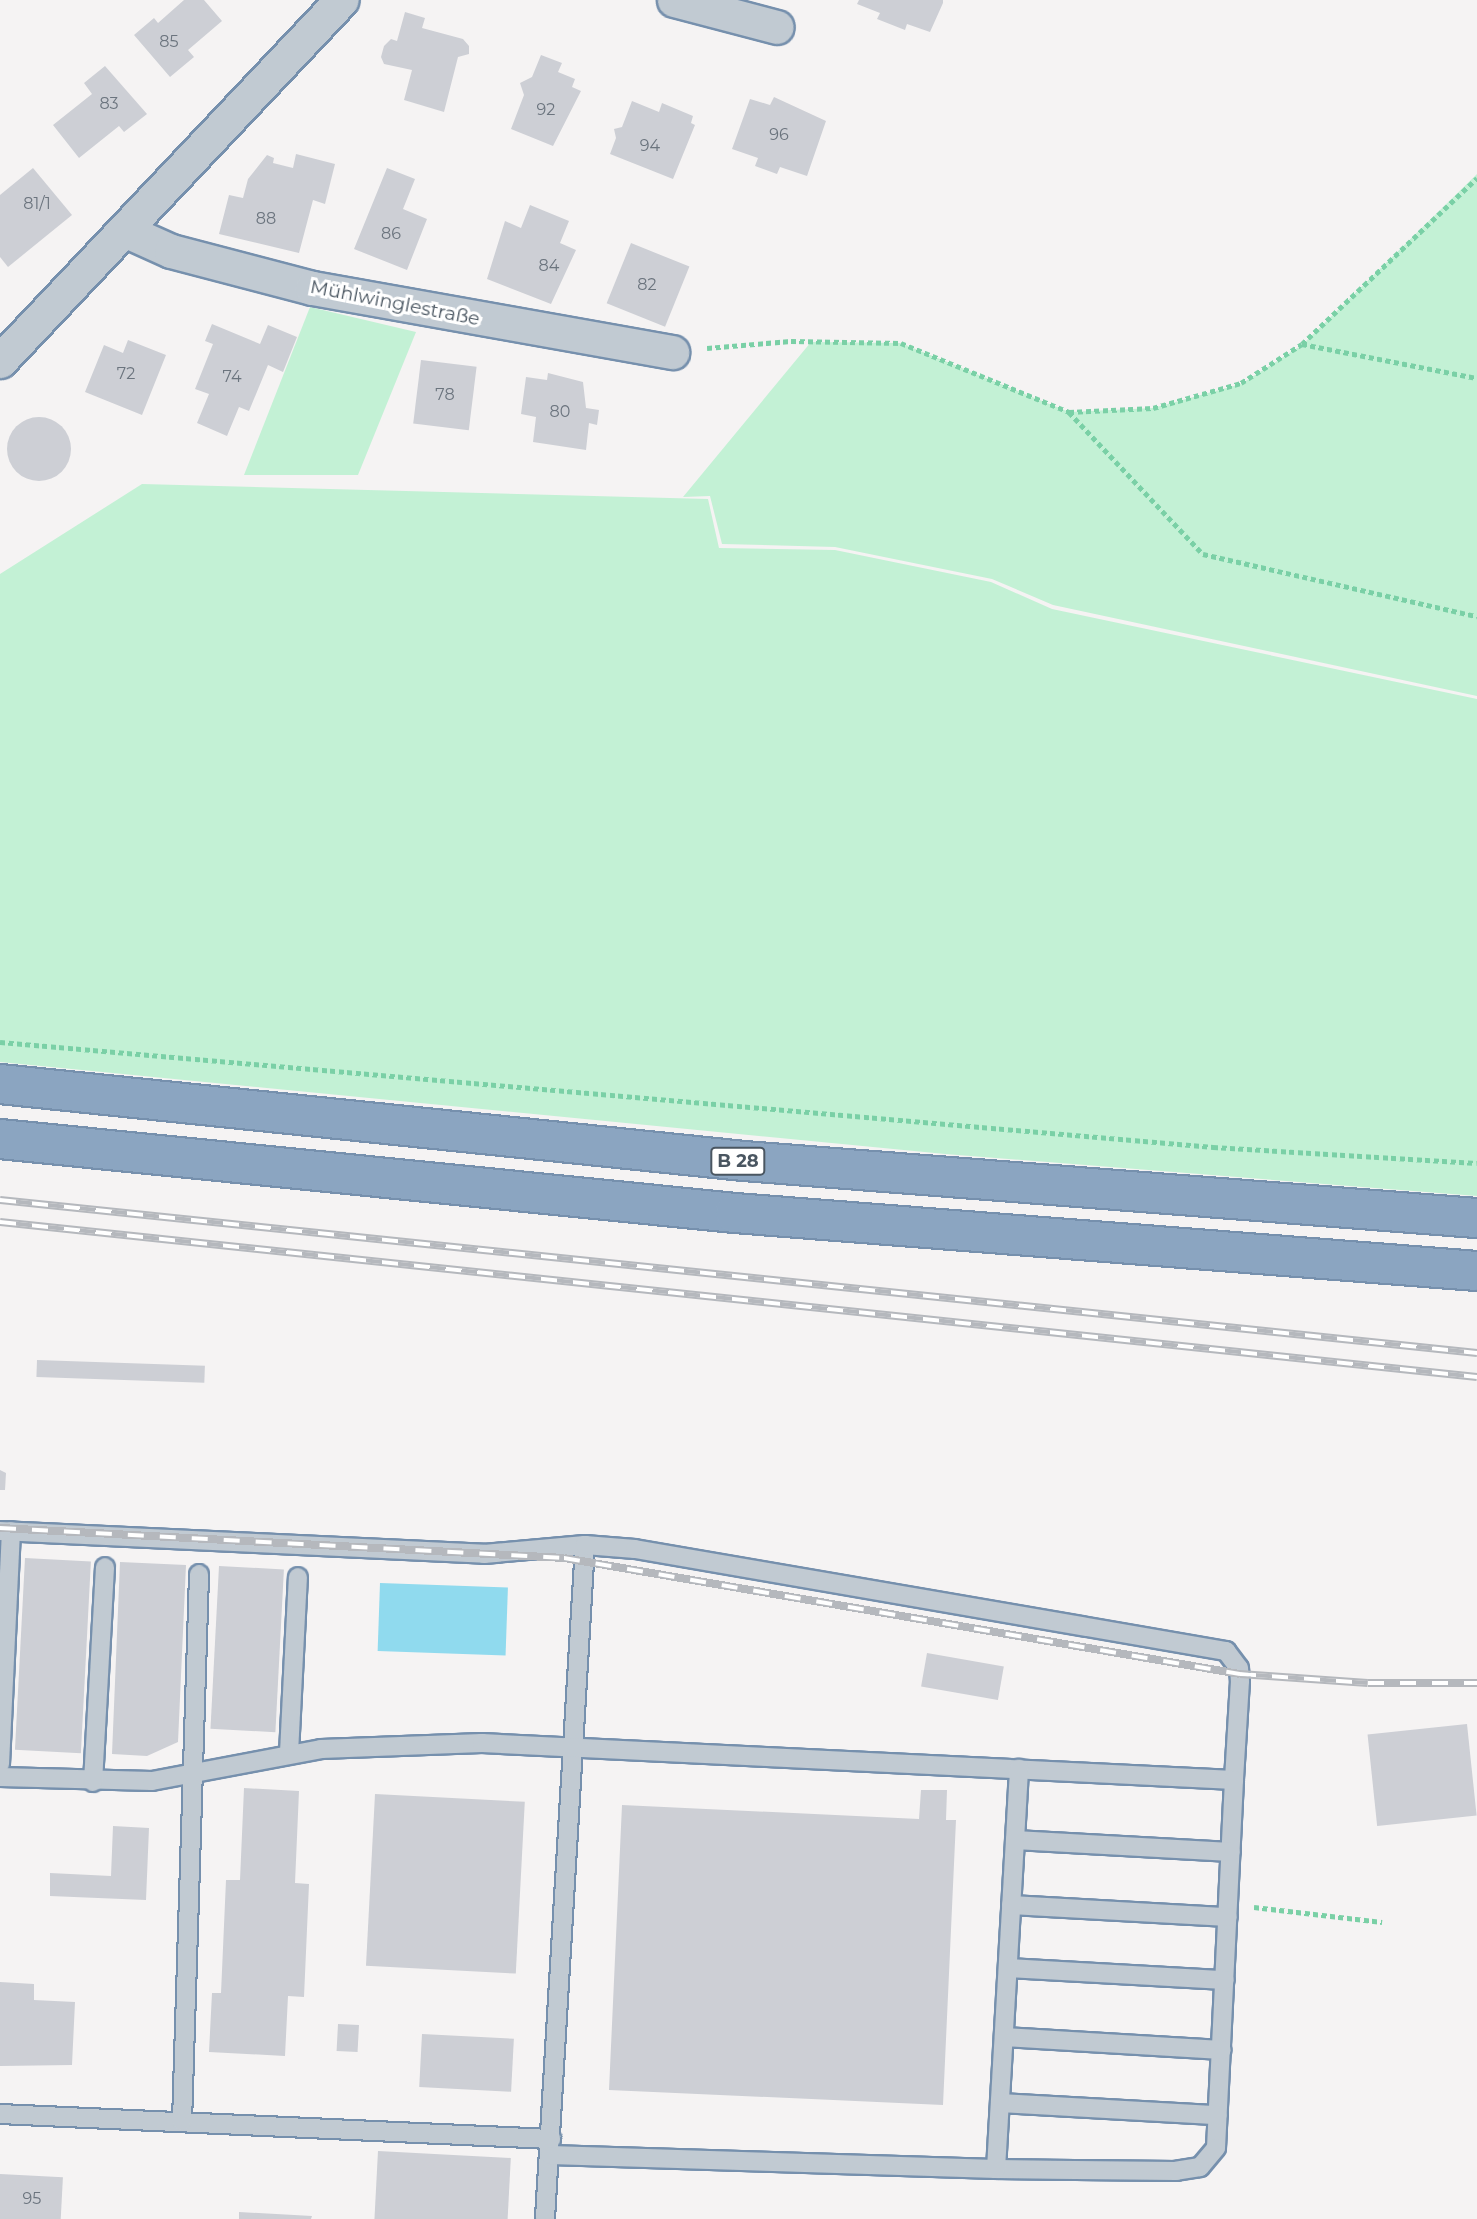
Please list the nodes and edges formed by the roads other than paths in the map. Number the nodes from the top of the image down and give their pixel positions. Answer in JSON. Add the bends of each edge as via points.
{"nodes":[{"id":1,"x":341,"y":0,"type":"edge"},
{"id":2,"x":674,"y":0,"type":"edge"},
{"id":3,"x":777,"y":27,"type":"dead end"},
{"id":4,"x":124,"y":230,"type":"junction"},
{"id":5,"x":671,"y":352,"type":"road end"},
{"id":6,"x":0,"y":361,"type":"edge"},
{"id":7,"x":0,"y":1084,"type":"edge"},
{"id":8,"x":0,"y":1139,"type":"edge"},
{"id":9,"x":1477,"y":1218,"type":"edge"},
{"id":10,"x":1477,"y":1270,"type":"edge"},
{"id":11,"x":6,"y":1531,"type":"edge"},
{"id":12,"x":584,"y":1545,"type":"junction"},
{"id":13,"x":105,"y":1567,"type":"dead end"},
{"id":14,"x":199,"y":1574,"type":"dead end"},
{"id":15,"x":298,"y":1577,"type":"dead end"},
{"id":16,"x":576,"y":1748,"type":"junction"},
{"id":17,"x":289,"y":1753,"type":"junction"},
{"id":18,"x":0,"y":1764,"type":"edge"},
{"id":19,"x":1019,"y":1769,"type":"junction"},
{"id":20,"x":190,"y":1772,"type":"junction"},
{"id":21,"x":0,"y":1777,"type":"edge"},
{"id":22,"x":1234,"y":1780,"type":"junction"},
{"id":23,"x":93,"y":1782,"type":"junction"},
{"id":24,"x":1015,"y":1840,"type":"junction"},
{"id":25,"x":1231,"y":1852,"type":"junction"},
{"id":26,"x":1011,"y":1905,"type":"junction"},
{"id":27,"x":1228,"y":1917,"type":"junction"},
{"id":28,"x":1008,"y":1968,"type":"junction"},
{"id":29,"x":1225,"y":1980,"type":"junction"},
{"id":30,"x":1004,"y":2038,"type":"junction"},
{"id":31,"x":1222,"y":2050,"type":"junction"},
{"id":32,"x":1000,"y":2103,"type":"junction"},
{"id":33,"x":0,"y":2114,"type":"edge"},
{"id":34,"x":1218,"y":2115,"type":"junction"},
{"id":35,"x":183,"y":2122,"type":"junction"},
{"id":36,"x":550,"y":2147,"type":"junction"},
{"id":37,"x":996,"y":2169,"type":"junction"},
{"id":38,"x":545,"y":2219,"type":"edge"}],
"edges":[{"from":1,"to":4,"type":"street"},
{"from":2,"to":3,"type":"street"},
{"from":4,"to":5,"type":"street","name":"Mühlwinglestraße","via":[[172,251],[312,288]]},
{"from":4,"to":6,"type":"street"},
{"from":7,"to":9,"type":"highway","number":"B 28","via":[[744,1161]]},
{"from":8,"to":10,"type":"highway","via":[[735,1213]]},
{"from":11,"to":12,"type":"lane","via":[[484,1554]]},
{"from":11,"to":18,"type":"lane"},
{"from":12,"to":16,"type":"lane"},
{"from":12,"to":22,"type":"lane","via":[[635,1549],[1226,1651],[1234,1657],[1240,1681]]},
{"from":13,"to":23,"type":"lane"},
{"from":14,"to":20,"type":"lane"},
{"from":15,"to":17,"type":"lane"},
{"from":16,"to":17,"type":"lane","via":[[437,1744]]},
{"from":16,"to":19,"type":"lane"},
{"from":16,"to":36,"type":"lane"},
{"from":17,"to":20,"type":"lane"},
{"from":19,"to":22,"type":"lane"},
{"from":19,"to":24,"type":"lane"},
{"from":20,"to":23,"type":"lane","via":[[152,1781]]},
{"from":20,"to":35,"type":"lane"},
{"from":21,"to":23,"type":"lane"},
{"from":22,"to":25,"type":"lane"},
{"from":24,"to":25,"type":"lane"},
{"from":24,"to":26,"type":"lane"},
{"from":25,"to":27,"type":"lane"},
{"from":26,"to":27,"type":"lane"},
{"from":26,"to":28,"type":"lane"},
{"from":27,"to":29,"type":"lane"},
{"from":28,"to":29,"type":"lane"},
{"from":28,"to":30,"type":"lane"},
{"from":29,"to":31,"type":"lane"},
{"from":30,"to":31,"type":"lane"},
{"from":30,"to":32,"type":"lane"},
{"from":31,"to":34,"type":"lane"},
{"from":32,"to":34,"type":"lane"},
{"from":32,"to":37,"type":"lane"},
{"from":33,"to":35,"type":"lane"},
{"from":34,"to":37,"type":"lane","via":[[1216,2148],[1210,2160],[1190,2171]]},
{"from":35,"to":36,"type":"lane"},
{"from":36,"to":37,"type":"lane"},
{"from":36,"to":38,"type":"lane"}]}
